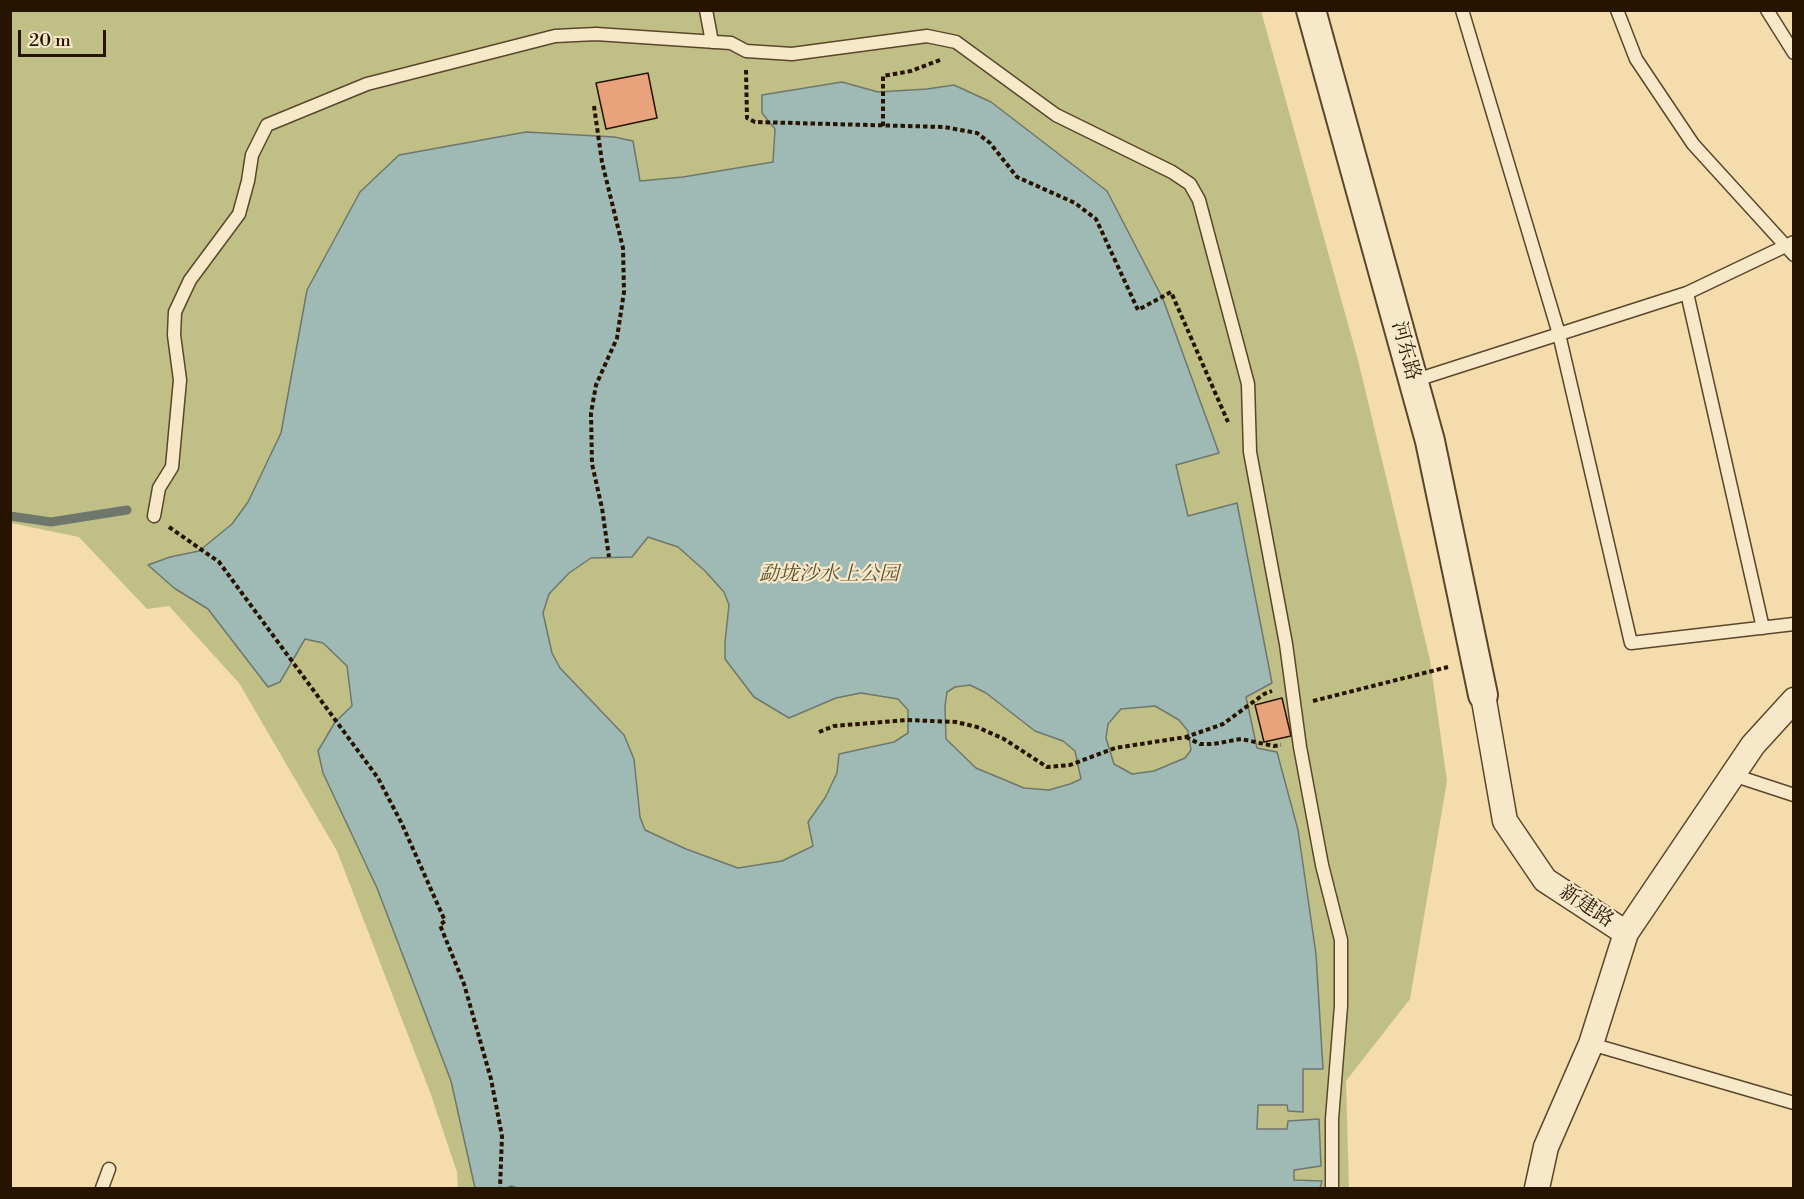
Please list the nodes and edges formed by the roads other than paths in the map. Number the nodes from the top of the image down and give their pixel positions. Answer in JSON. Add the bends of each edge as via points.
{"nodes":[{"id":1,"x":706,"y":10,"type":"edge"},
{"id":2,"x":1311,"y":10,"type":"edge"},
{"id":3,"x":1462,"y":10,"type":"edge"},
{"id":4,"x":1617,"y":10,"type":"edge"},
{"id":5,"x":1767,"y":10,"type":"edge"},
{"id":6,"x":712,"y":42,"type":"junction"},
{"id":7,"x":1794,"y":53,"type":"edge"},
{"id":8,"x":1791,"y":248,"type":"edge"},
{"id":9,"x":1687,"y":293,"type":"junction"},
{"id":10,"x":1559,"y":334,"type":"junction"},
{"id":11,"x":1413,"y":381,"type":"junction"},
{"id":12,"x":154,"y":516,"type":"road end"},
{"id":13,"x":1794,"y":624,"type":"edge"},
{"id":14,"x":1763,"y":628,"type":"junction"},
{"id":15,"x":1483,"y":695,"type":"joint"},
{"id":16,"x":1794,"y":700,"type":"edge"},
{"id":17,"x":1733,"y":775,"type":"junction"},
{"id":18,"x":1794,"y":795,"type":"edge"},
{"id":19,"x":1626,"y":933,"type":"junction"},
{"id":20,"x":1592,"y":1044,"type":"junction"},
{"id":21,"x":1794,"y":1103,"type":"edge"},
{"id":22,"x":109,"y":1169,"type":"dead end"},
{"id":23,"x":102,"y":1188,"type":"edge"},
{"id":24,"x":1332,"y":1188,"type":"edge"},
{"id":25,"x":1537,"y":1188,"type":"edge"}],
"edges":[{"from":1,"to":6,"type":"lane"},
{"from":2,"to":11,"type":"street","name":"河东路"},
{"from":3,"to":10,"type":"lane"},
{"from":4,"to":8,"type":"lane","via":[[1636,59],[1694,144]]},
{"from":5,"to":7,"type":"lane"},
{"from":6,"to":12,"type":"lane","via":[[596,34],[555,36],[367,84],[267,125],[252,156],[239,214],[190,280],[175,312],[180,380],[172,467],[159,488]]},
{"from":6,"to":24,"type":"lane","via":[[731,43],[746,51],[792,54],[927,36],[956,42],[1056,115],[1190,184],[1199,200],[1248,384],[1250,452],[1322,865],[1341,940]]},
{"from":8,"to":9,"type":"lane"},
{"from":9,"to":10,"type":"lane"},
{"from":9,"to":14,"type":"lane"},
{"from":10,"to":11,"type":"lane"},
{"from":10,"to":14,"type":"lane","via":[[1631,643]]},
{"from":11,"to":15,"type":"street","name":"河东路","via":[[1430,441]]},
{"from":13,"to":14,"type":"lane"},
{"from":15,"to":19,"type":"street","name":"新建路","via":[[1505,821],[1545,879]]},
{"from":16,"to":17,"type":"street"},
{"from":17,"to":18,"type":"lane"},
{"from":17,"to":19,"type":"street"},
{"from":19,"to":20,"type":"street","name":"新建路"},
{"from":20,"to":21,"type":"lane"},
{"from":20,"to":25,"type":"street","name":"新建路","via":[[1546,1147]]},
{"from":22,"to":23,"type":"lane"}]}
